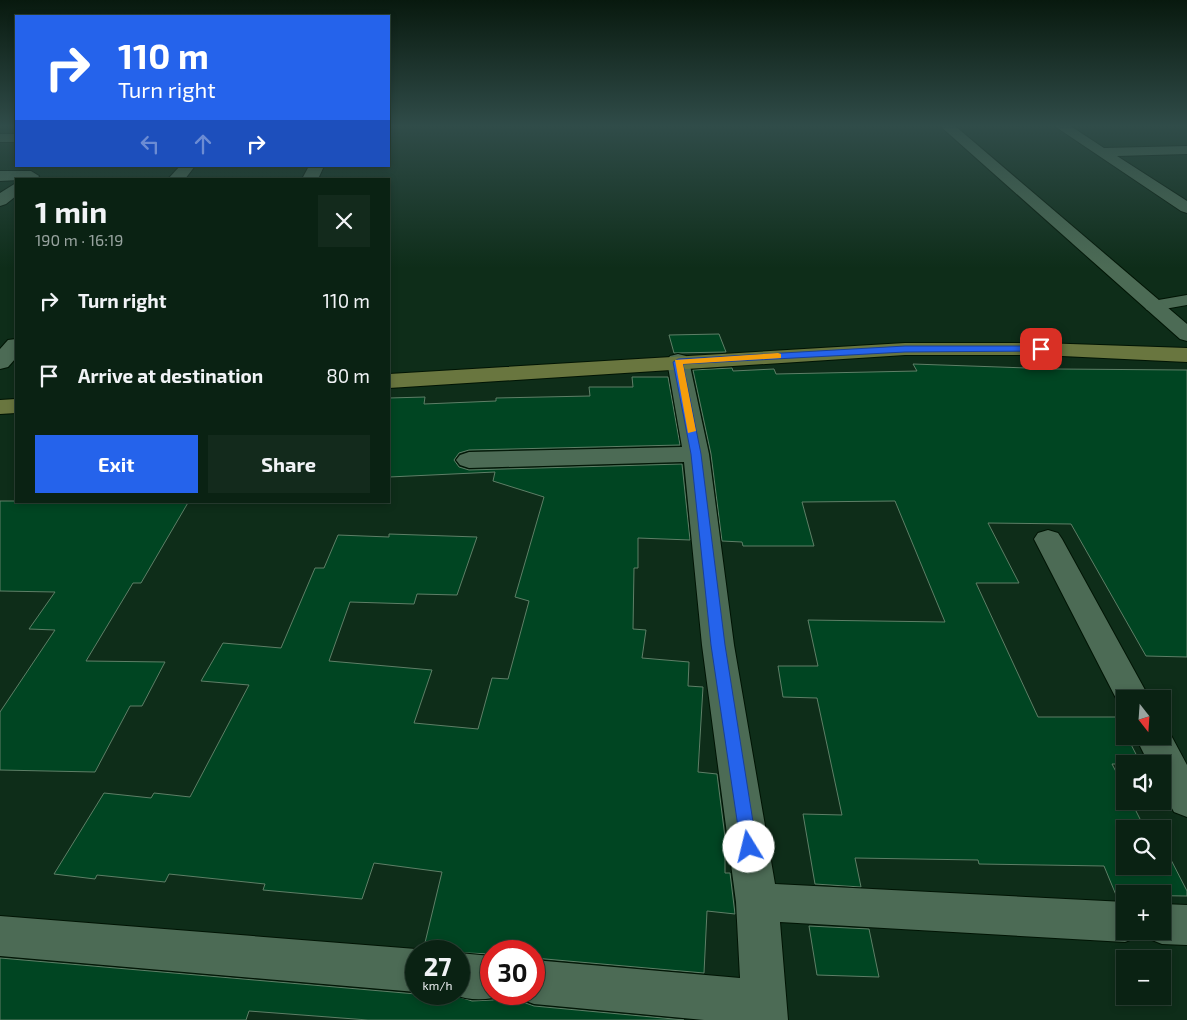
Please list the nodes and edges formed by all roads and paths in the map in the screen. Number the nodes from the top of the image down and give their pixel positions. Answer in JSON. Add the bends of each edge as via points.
{"nodes":[{"id":1,"x":999,"y":173,"type":"edge"},
{"id":2,"x":1132,"y":173,"type":"edge"},
{"id":3,"x":34,"y":174,"type":"edge"},
{"id":4,"x":0,"y":176,"type":"edge"},
{"id":5,"x":15,"y":189,"type":"edge"},
{"id":6,"x":1166,"y":194,"type":"junction"},
{"id":7,"x":1187,"y":194,"type":"edge"},
{"id":8,"x":0,"y":201,"type":"edge"},
{"id":9,"x":1187,"y":208,"type":"edge"},
{"id":10,"x":1187,"y":300,"type":"edge"},
{"id":11,"x":1153,"y":306,"type":"junction"},
{"id":12,"x":1187,"y":335,"type":"edge"},
{"id":13,"x":15,"y":346,"type":"edge"},
{"id":14,"x":1187,"y":356,"type":"edge"},
{"id":15,"x":0,"y":362,"type":"edge"},
{"id":16,"x":678,"y":362,"type":"junction"},
{"id":17,"x":390,"y":381,"type":"edge"},
{"id":18,"x":15,"y":406,"type":"edge"},
{"id":19,"x":0,"y":407,"type":"edge"},
{"id":20,"x":696,"y":454,"type":"junction"},
{"id":21,"x":469,"y":460,"type":"dead end"},
{"id":22,"x":1048,"y":539,"type":"dead end"},
{"id":23,"x":1128,"y":690,"type":"edge"},
{"id":24,"x":1158,"y":745,"type":"edge"},
{"id":25,"x":1187,"y":801,"type":"edge"},
{"id":26,"x":757,"y":902,"type":"junction"},
{"id":27,"x":1116,"y":922,"type":"edge"},
{"id":28,"x":1171,"y":924,"type":"edge"},
{"id":29,"x":1187,"y":925,"type":"edge"},
{"id":30,"x":0,"y":936,"type":"edge"},
{"id":31,"x":405,"y":970,"type":"edge"},
{"id":32,"x":545,"y":983,"type":"edge"},
{"id":33,"x":765,"y":1012,"type":"edge"}],
"edges":[{"from":1,"to":11,"type":"street"},
{"from":2,"to":6,"type":"street"},
{"from":3,"to":4,"type":"street"},
{"from":5,"to":8,"type":"street"},
{"from":6,"to":7,"type":"street"},
{"from":6,"to":9,"type":"street"},
{"from":10,"to":11,"type":"lane"},
{"from":11,"to":12,"type":"street"},
{"from":13,"to":15,"type":"street"},
{"from":14,"to":16,"type":"street","via":[[1041,349],[905,349]]},
{"from":16,"to":17,"type":"street"},
{"from":16,"to":20,"type":"street"},
{"from":18,"to":19,"type":"street"},
{"from":20,"to":21,"type":"street"},
{"from":20,"to":26,"type":"street","via":[[718,645]]},
{"from":22,"to":23,"type":"street"},
{"from":24,"to":25,"type":"street"},
{"from":26,"to":27,"type":"street"},
{"from":26,"to":33,"type":"street"},
{"from":28,"to":29,"type":"street"},
{"from":30,"to":31,"type":"street"},
{"from":32,"to":33,"type":"street"}]}
